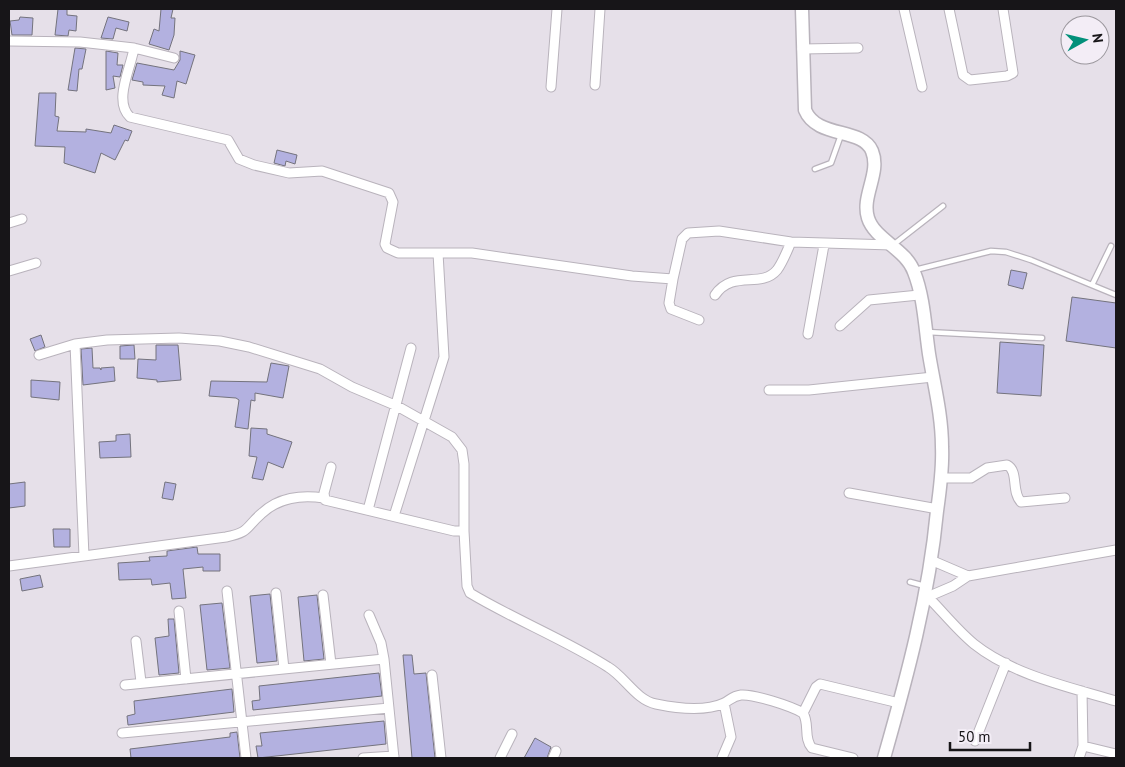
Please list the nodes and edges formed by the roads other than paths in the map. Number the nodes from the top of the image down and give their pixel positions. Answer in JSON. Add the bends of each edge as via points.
{"nodes":[{"id":1,"x":557,"y":9,"type":"edge"},
{"id":2,"x":600,"y":9,"type":"edge"},
{"id":3,"x":802,"y":9,"type":"edge"},
{"id":4,"x":904,"y":9,"type":"edge"},
{"id":5,"x":949,"y":9,"type":"edge"},
{"id":6,"x":1003,"y":9,"type":"edge"},
{"id":7,"x":9,"y":41,"type":"edge"},
{"id":8,"x":134,"y":48,"type":"junction"},
{"id":9,"x":858,"y":48,"type":"dead end"},
{"id":10,"x":802,"y":49,"type":"junction"},
{"id":11,"x":174,"y":58,"type":"dead end"},
{"id":12,"x":595,"y":84,"type":"dead end"},
{"id":13,"x":551,"y":87,"type":"dead end"},
{"id":14,"x":922,"y":87,"type":"dead end"},
{"id":15,"x":842,"y":134,"type":"junction"},
{"id":16,"x":815,"y":169,"type":"dead end"},
{"id":17,"x":943,"y":206,"type":"dead end"},
{"id":18,"x":22,"y":219,"type":"dead end"},
{"id":19,"x":9,"y":223,"type":"edge"},
{"id":20,"x":791,"y":242,"type":"junction"},
{"id":21,"x":824,"y":245,"type":"junction"},
{"id":22,"x":892,"y":245,"type":"junction"},
{"id":23,"x":1111,"y":246,"type":"dead end"},
{"id":24,"x":438,"y":253,"type":"junction"},
{"id":25,"x":36,"y":263,"type":"dead end"},
{"id":26,"x":914,"y":270,"type":"junction"},
{"id":27,"x":9,"y":271,"type":"edge"},
{"id":28,"x":673,"y":279,"type":"junction"},
{"id":29,"x":1092,"y":285,"type":"junction"},
{"id":30,"x":919,"y":295,"type":"junction"},
{"id":31,"x":1116,"y":295,"type":"edge"},
{"id":32,"x":715,"y":296,"type":"dead end"},
{"id":33,"x":698,"y":320,"type":"dead end"},
{"id":34,"x":840,"y":326,"type":"dead end"},
{"id":35,"x":926,"y":332,"type":"junction"},
{"id":36,"x":808,"y":334,"type":"dead end"},
{"id":37,"x":1042,"y":338,"type":"dead end"},
{"id":38,"x":75,"y":344,"type":"junction"},
{"id":39,"x":411,"y":348,"type":"dead end"},
{"id":40,"x":38,"y":355,"type":"dead end"},
{"id":41,"x":933,"y":377,"type":"junction"},
{"id":42,"x":768,"y":390,"type":"dead end"},
{"id":43,"x":397,"y":406,"type":"junction"},
{"id":44,"x":426,"y":421,"type":"junction"},
{"id":45,"x":331,"y":468,"type":"dead end"},
{"id":46,"x":941,"y":478,"type":"junction"},
{"id":47,"x":849,"y":493,"type":"dead end"},
{"id":48,"x":324,"y":498,"type":"junction"},
{"id":49,"x":1065,"y":498,"type":"dead end"},
{"id":50,"x":368,"y":510,"type":"junction"},
{"id":51,"x":938,"y":510,"type":"junction"},
{"id":52,"x":394,"y":516,"type":"junction"},
{"id":53,"x":464,"y":531,"type":"junction"},
{"id":54,"x":1116,"y":550,"type":"edge"},
{"id":55,"x":84,"y":556,"type":"junction"},
{"id":56,"x":933,"y":561,"type":"junction"},
{"id":57,"x":9,"y":566,"type":"edge"},
{"id":58,"x":968,"y":576,"type":"junction"},
{"id":59,"x":910,"y":582,"type":"dead end"},
{"id":60,"x":227,"y":591,"type":"dead end"},
{"id":61,"x":276,"y":594,"type":"dead end"},
{"id":62,"x":927,"y":594,"type":"junction"},
{"id":63,"x":323,"y":595,"type":"dead end"},
{"id":64,"x":180,"y":611,"type":"dead end"},
{"id":65,"x":369,"y":615,"type":"dead end"},
{"id":66,"x":136,"y":641,"type":"dead end"},
{"id":67,"x":384,"y":659,"type":"junction"},
{"id":68,"x":1006,"y":663,"type":"junction"},
{"id":69,"x":331,"y":664,"type":"junction"},
{"id":70,"x":284,"y":669,"type":"junction"},
{"id":71,"x":237,"y":674,"type":"junction"},
{"id":72,"x":432,"y":675,"type":"dead end"},
{"id":73,"x":186,"y":679,"type":"junction"},
{"id":74,"x":141,"y":682,"type":"junction"},
{"id":75,"x":125,"y":685,"type":"dead end"},
{"id":76,"x":1082,"y":691,"type":"junction"},
{"id":77,"x":1116,"y":701,"type":"edge"},
{"id":78,"x":724,"y":703,"type":"junction"},
{"id":79,"x":899,"y":703,"type":"junction"},
{"id":80,"x":389,"y":708,"type":"junction"},
{"id":81,"x":803,"y":713,"type":"junction"},
{"id":82,"x":242,"y":721,"type":"junction"},
{"id":83,"x":122,"y":733,"type":"dead end"},
{"id":84,"x":512,"y":734,"type":"dead end"},
{"id":85,"x":975,"y":741,"type":"dead end"},
{"id":86,"x":1084,"y":746,"type":"junction"},
{"id":87,"x":1116,"y":754,"type":"edge"},
{"id":88,"x":394,"y":757,"type":"edge"},
{"id":89,"x":246,"y":758,"type":"edge"},
{"id":90,"x":363,"y":758,"type":"edge"},
{"id":91,"x":441,"y":758,"type":"edge"},
{"id":92,"x":500,"y":758,"type":"edge"},
{"id":93,"x":722,"y":758,"type":"edge"},
{"id":94,"x":853,"y":758,"type":"edge"},
{"id":95,"x":884,"y":758,"type":"edge"},
{"id":96,"x":1079,"y":758,"type":"edge"}],
"edges":[{"from":1,"to":13,"type":"street"},
{"from":2,"to":12,"type":"street"},
{"from":3,"to":10,"type":"street"},
{"from":4,"to":14,"type":"street"},
{"from":5,"to":6,"type":"street","via":[[963,75],[976,80],[1013,73]]},
{"from":7,"to":8,"type":"street","via":[[80,42]]},
{"from":8,"to":11,"type":"street"},
{"from":8,"to":24,"type":"street","via":[[123,106],[130,117],[228,140],[239,160],[254,165],[289,173],[322,171],[389,193],[393,202],[385,244],[387,248],[398,253]]},
{"from":9,"to":10,"type":"street"},
{"from":10,"to":15,"type":"street","via":[[807,115],[818,126]]},
{"from":15,"to":16,"type":"lane","via":[[831,163]]},
{"from":15,"to":22,"type":"street","via":[[865,142],[873,152],[875,167],[866,213],[871,225]]},
{"from":17,"to":22,"type":"lane"},
{"from":18,"to":19,"type":"street"},
{"from":20,"to":21,"type":"street"},
{"from":20,"to":28,"type":"street","via":[[732,232],[688,233],[682,239]]},
{"from":20,"to":32,"type":"street","via":[[772,275],[729,282]]},
{"from":21,"to":22,"type":"street"},
{"from":21,"to":36,"type":"street"},
{"from":22,"to":26,"type":"street"},
{"from":23,"to":29,"type":"lane"},
{"from":24,"to":28,"type":"street","via":[[472,253]]},
{"from":24,"to":44,"type":"street","via":[[444,357]]},
{"from":25,"to":27,"type":"street"},
{"from":26,"to":29,"type":"lane","via":[[991,251],[1006,252]]},
{"from":26,"to":30,"type":"street"},
{"from":28,"to":33,"type":"street","via":[[671,309]]},
{"from":29,"to":31,"type":"lane"},
{"from":30,"to":34,"type":"street","via":[[869,300]]},
{"from":30,"to":35,"type":"street"},
{"from":35,"to":37,"type":"lane"},
{"from":35,"to":41,"type":"street"},
{"from":38,"to":40,"type":"street"},
{"from":38,"to":43,"type":"street","via":[[170,338],[220,341],[320,369]]},
{"from":38,"to":55,"type":"street"},
{"from":39,"to":43,"type":"street"},
{"from":41,"to":42,"type":"street","via":[[810,390]]},
{"from":41,"to":46,"type":"street","via":[[942,431]]},
{"from":43,"to":44,"type":"street"},
{"from":43,"to":50,"type":"street"},
{"from":44,"to":52,"type":"street","via":[[414,447]]},
{"from":44,"to":53,"type":"street","via":[[452,437],[462,450]]},
{"from":45,"to":48,"type":"street"},
{"from":46,"to":49,"type":"street","via":[[971,478],[987,468],[1007,465],[1011,467],[1017,497],[1022,502]]},
{"from":46,"to":51,"type":"street"},
{"from":47,"to":51,"type":"street"},
{"from":48,"to":50,"type":"street"},
{"from":48,"to":55,"type":"street","via":[[309,496],[280,501],[262,512],[241,534]]},
{"from":50,"to":52,"type":"street"},
{"from":51,"to":56,"type":"street"},
{"from":52,"to":53,"type":"street"},
{"from":53,"to":78,"type":"street","via":[[470,593],[611,668],[648,701],[700,708]]},
{"from":54,"to":58,"type":"street"},
{"from":55,"to":57,"type":"street"},
{"from":56,"to":58,"type":"street"},
{"from":56,"to":62,"type":"street"},
{"from":58,"to":62,"type":"street","via":[[953,586]]},
{"from":59,"to":62,"type":"lane"},
{"from":60,"to":71,"type":"street"},
{"from":61,"to":70,"type":"street"},
{"from":62,"to":68,"type":"street","via":[[973,643]]},
{"from":62,"to":79,"type":"street"},
{"from":63,"to":69,"type":"street"},
{"from":64,"to":73,"type":"street"},
{"from":65,"to":67,"type":"street","via":[[382,642]]},
{"from":66,"to":74,"type":"street"},
{"from":67,"to":69,"type":"street"},
{"from":67,"to":80,"type":"street"},
{"from":68,"to":76,"type":"street"},
{"from":68,"to":85,"type":"street"},
{"from":69,"to":70,"type":"street"},
{"from":70,"to":71,"type":"street"},
{"from":71,"to":73,"type":"street"},
{"from":71,"to":82,"type":"street"},
{"from":72,"to":91,"type":"street"},
{"from":73,"to":74,"type":"street"},
{"from":74,"to":75,"type":"street"},
{"from":76,"to":77,"type":"street"},
{"from":76,"to":86,"type":"street"},
{"from":78,"to":81,"type":"street","via":[[732,697],[744,695]]},
{"from":78,"to":93,"type":"street","via":[[732,732]]},
{"from":79,"to":81,"type":"street","via":[[820,684]]},
{"from":79,"to":95,"type":"street"},
{"from":80,"to":82,"type":"street"},
{"from":80,"to":88,"type":"street"},
{"from":81,"to":94,"type":"street","via":[[807,740],[812,748]]},
{"from":82,"to":83,"type":"street"},
{"from":82,"to":89,"type":"street"},
{"from":84,"to":92,"type":"street"},
{"from":86,"to":87,"type":"street"},
{"from":86,"to":96,"type":"street"},
{"from":88,"to":90,"type":"street"}]}
